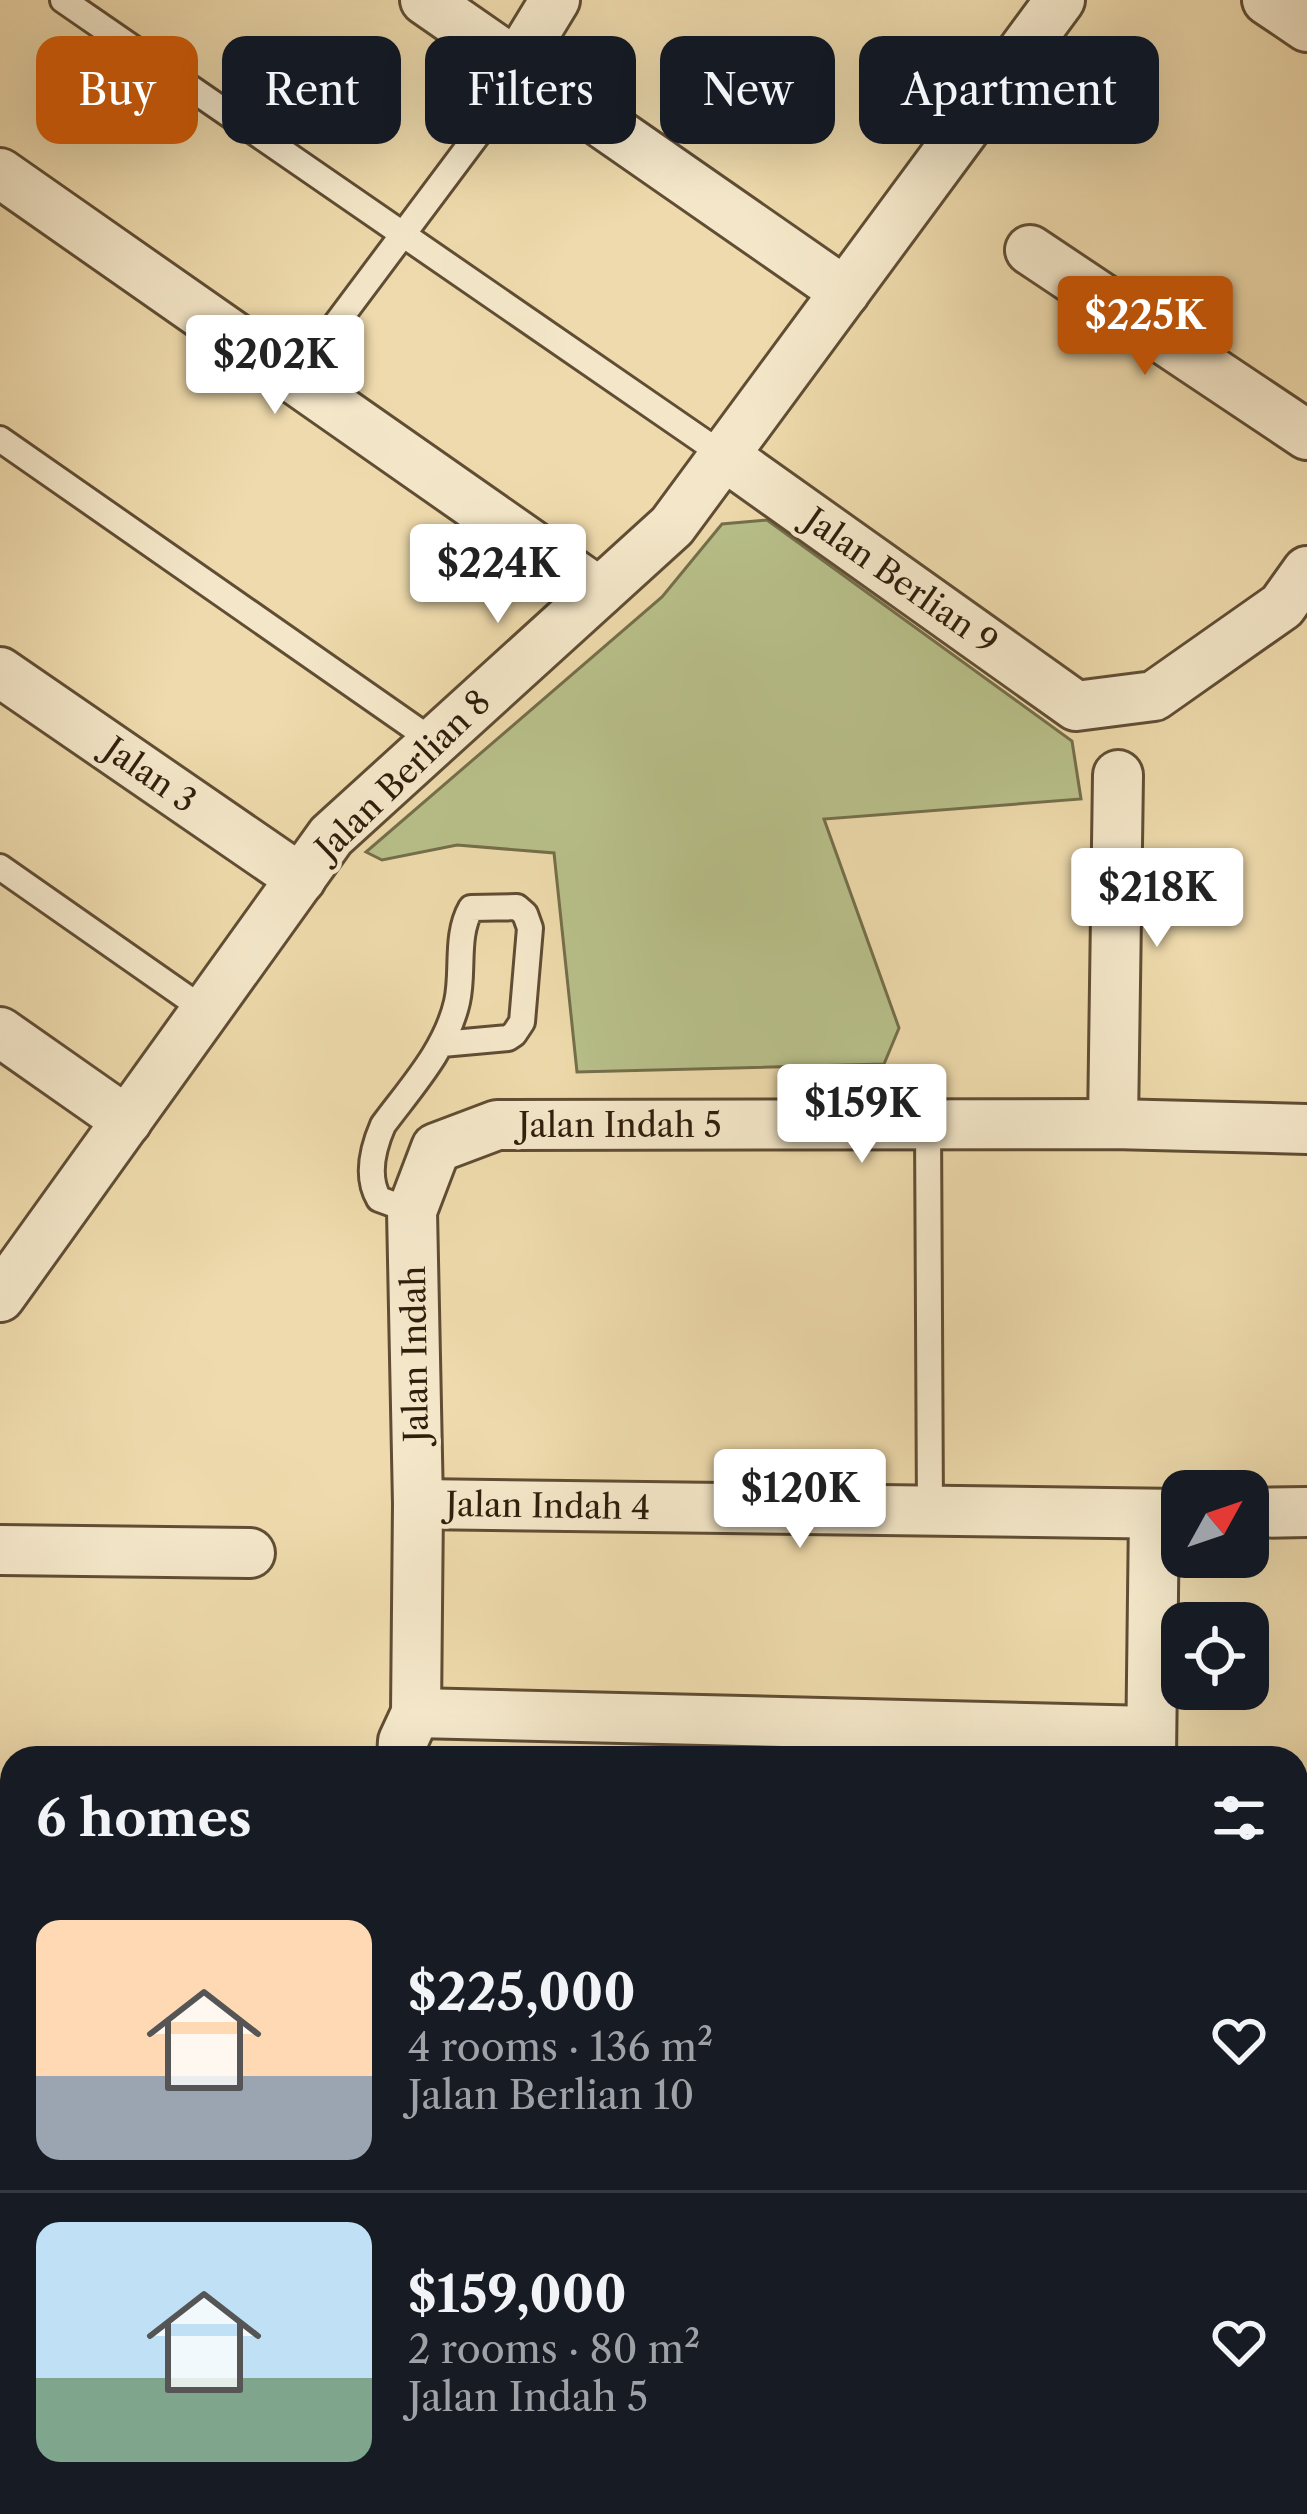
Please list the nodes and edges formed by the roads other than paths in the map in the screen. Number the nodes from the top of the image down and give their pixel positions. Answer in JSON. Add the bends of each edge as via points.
{"nodes":[{"id":1,"x":63,"y":0,"type":"edge"},
{"id":2,"x":425,"y":0,"type":"edge"},
{"id":3,"x":556,"y":0,"type":"edge"},
{"id":4,"x":1267,"y":0,"type":"edge"},
{"id":5,"x":1045,"y":5,"type":"edge"},
{"id":6,"x":1307,"y":27,"type":"edge"},
{"id":7,"x":476,"y":36,"type":"edge"},
{"id":8,"x":534,"y":36,"type":"edge"},
{"id":9,"x":470,"y":144,"type":"edge"},
{"id":10,"x":631,"y":144,"type":"edge"},
{"id":11,"x":3,"y":181,"type":"edge"},
{"id":12,"x":402,"y":234,"type":"junction"},
{"id":13,"x":1030,"y":250,"type":"dead end"},
{"id":14,"x":845,"y":292,"type":"junction"},
{"id":15,"x":294,"y":380,"type":"junction"},
{"id":16,"x":1307,"y":435,"type":"edge"},
{"id":17,"x":0,"y":439,"type":"edge"},
{"id":18,"x":726,"y":457,"type":"junction"},
{"id":19,"x":1307,"y":571,"type":"edge"},
{"id":20,"x":599,"y":592,"type":"junction"},
{"id":21,"x":0,"y":672,"type":"edge"},
{"id":22,"x":433,"y":741,"type":"junction"},
{"id":23,"x":1118,"y":775,"type":"dead end"},
{"id":24,"x":0,"y":868,"type":"edge"},
{"id":25,"x":301,"y":879,"type":"junction"},
{"id":26,"x":206,"y":1011,"type":"junction"},
{"id":27,"x":0,"y":1032,"type":"edge"},
{"id":28,"x":442,"y":1044,"type":"junction"},
{"id":29,"x":127,"y":1120,"type":"junction"},
{"id":30,"x":928,"y":1124,"type":"junction"},
{"id":31,"x":1113,"y":1124,"type":"junction"},
{"id":32,"x":1307,"y":1129,"type":"edge"},
{"id":33,"x":412,"y":1211,"type":"junction"},
{"id":34,"x":0,"y":1297,"type":"edge"},
{"id":35,"x":418,"y":1504,"type":"junction"},
{"id":36,"x":930,"y":1511,"type":"junction"},
{"id":37,"x":1307,"y":1512,"type":"edge"},
{"id":38,"x":1269,"y":1513,"type":"edge"},
{"id":39,"x":1161,"y":1514,"type":"edge"},
{"id":40,"x":0,"y":1550,"type":"edge"},
{"id":41,"x":250,"y":1553,"type":"dead end"},
{"id":42,"x":1163,"y":1578,"type":"edge"},
{"id":43,"x":409,"y":1736,"type":"edge"},
{"id":44,"x":1151,"y":1744,"type":"edge"},
{"id":45,"x":440,"y":1746,"type":"edge"}],
"edges":[{"from":1,"to":12,"type":"lane"},
{"from":2,"to":7,"type":"street"},
{"from":3,"to":8,"type":"street"},
{"from":4,"to":6,"type":"street"},
{"from":5,"to":14,"type":"street","name":"Jalan Berlian 8"},
{"from":9,"to":12,"type":"lane"},
{"from":10,"to":14,"type":"street"},
{"from":11,"to":15,"type":"street"},
{"from":12,"to":15,"type":"lane"},
{"from":12,"to":18,"type":"lane"},
{"from":13,"to":16,"type":"street"},
{"from":14,"to":18,"type":"street","name":"Jalan Berlian 8"},
{"from":15,"to":20,"type":"street"},
{"from":17,"to":22,"type":"lane"},
{"from":18,"to":19,"type":"street","name":"Jalan Berlian 9","via":[[1076,706],[1154,696],[1282,606]]},
{"from":18,"to":20,"type":"street","name":"Jalan Berlian 8","via":[[672,526]]},
{"from":20,"to":22,"type":"street","name":"Jalan Berlian 8"},
{"from":21,"to":25,"type":"street","name":"Jalan 3"},
{"from":22,"to":25,"type":"street","name":"Jalan Berlian 8","via":[[332,836]]},
{"from":23,"to":31,"type":"street"},
{"from":24,"to":26,"type":"lane"},
{"from":25,"to":26,"type":"street","name":"Jalan Berlian 8"},
{"from":26,"to":29,"type":"street","name":"Jalan Berlian 8"},
{"from":27,"to":29,"type":"street"},
{"from":28,"to":28,"type":"lane","via":[[457,1001],[464,920],[471,908],[517,907],[530,928],[522,1022],[508,1038]]},
{"from":28,"to":33,"type":"lane","via":[[376,1141],[371,1185],[379,1199]]},
{"from":29,"to":34,"type":"street","name":"Jalan Berlian 8"},
{"from":30,"to":31,"type":"street","name":"Jalan Indah 5"},
{"from":30,"to":33,"type":"street","name":"Jalan Indah 5","via":[[497,1125],[436,1148]]},
{"from":30,"to":36,"type":"lane"},
{"from":31,"to":32,"type":"street","name":"Jalan Indah 5"},
{"from":33,"to":35,"type":"street","name":"Jalan Indah"},
{"from":35,"to":36,"type":"street","name":"Jalan Indah 4"},
{"from":35,"to":43,"type":"street","name":"Jalan Indah"},
{"from":36,"to":39,"type":"street","name":"Jalan Indah 4"},
{"from":37,"to":38,"type":"street"},
{"from":40,"to":41,"type":"street"},
{"from":42,"to":44,"type":"street"},
{"from":43,"to":44,"type":"street"},
{"from":43,"to":45,"type":"street","name":"Jalan Indah"}]}
